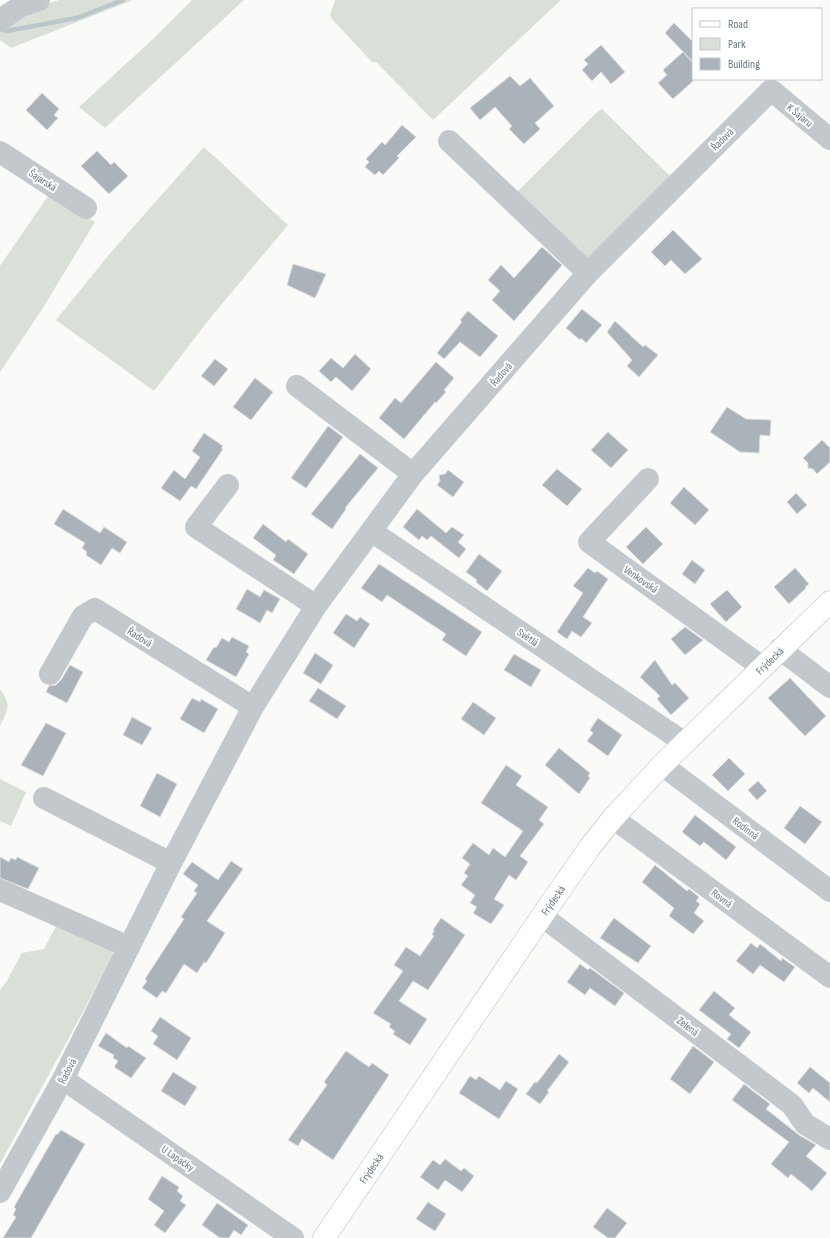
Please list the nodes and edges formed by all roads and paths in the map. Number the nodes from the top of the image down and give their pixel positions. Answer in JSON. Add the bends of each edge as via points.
{"nodes":[{"id":1,"x":30,"y":3,"type":"edge"},
{"id":2,"x":0,"y":4,"type":"edge"},
{"id":3,"x":0,"y":20,"type":"edge"},
{"id":4,"x":771,"y":90,"type":"joint"},
{"id":5,"x":830,"y":139,"type":"edge"},
{"id":6,"x":449,"y":141,"type":"dead end"},
{"id":7,"x":0,"y":152,"type":"edge"},
{"id":8,"x":86,"y":208,"type":"dead end"},
{"id":9,"x":588,"y":273,"type":"junction"},
{"id":10,"x":297,"y":386,"type":"dead end"},
{"id":11,"x":413,"y":474,"type":"junction"},
{"id":12,"x":648,"y":479,"type":"dead end"},
{"id":13,"x":228,"y":485,"type":"dead end"},
{"id":14,"x":371,"y":531,"type":"junction"},
{"id":15,"x":830,"y":602,"type":"edge"},
{"id":16,"x":316,"y":606,"type":"junction"},
{"id":17,"x":780,"y":649,"type":"junction"},
{"id":18,"x":762,"y":666,"type":"junction"},
{"id":19,"x":50,"y":674,"type":"dead end"},
{"id":20,"x":830,"y":687,"type":"edge"},
{"id":21,"x":254,"y":707,"type":"junction"},
{"id":22,"x":684,"y":743,"type":"junction"},
{"id":23,"x":662,"y":766,"type":"junction"},
{"id":24,"x":44,"y":798,"type":"dead end"},
{"id":25,"x":613,"y":818,"type":"junction"},
{"id":26,"x":171,"y":863,"type":"junction"},
{"id":27,"x":0,"y":890,"type":"edge"},
{"id":28,"x":830,"y":891,"type":"edge"},
{"id":29,"x":542,"y":916,"type":"junction"},
{"id":30,"x":129,"y":947,"type":"junction"},
{"id":31,"x":830,"y":977,"type":"edge"},
{"id":32,"x":63,"y":1079,"type":"junction"},
{"id":33,"x":830,"y":1139,"type":"edge"},
{"id":34,"x":0,"y":1192,"type":"edge"},
{"id":35,"x":293,"y":1238,"type":"edge"},
{"id":36,"x":324,"y":1238,"type":"edge"}],
"edges":[{"from":1,"to":2,"type":"street"},
{"from":1,"to":3,"type":"street"},
{"from":4,"to":5,"type":"street","name":"K Šajaru"},
{"from":4,"to":9,"type":"street","name":"Řadová"},
{"from":6,"to":9,"type":"street"},
{"from":7,"to":8,"type":"street","name":"Šajarská"},
{"from":9,"to":11,"type":"street","name":"Řadová"},
{"from":10,"to":11,"type":"street"},
{"from":11,"to":14,"type":"street","name":"Řadová"},
{"from":12,"to":18,"type":"street","name":"Venkovská","via":[[589,542]]},
{"from":13,"to":16,"type":"street","via":[[196,527]]},
{"from":14,"to":16,"type":"street","name":"Řadová"},
{"from":14,"to":22,"type":"street","name":"Světlá"},
{"from":15,"to":17,"type":"main road","name":"Frýdecká"},
{"from":16,"to":21,"type":"street","name":"Řadová"},
{"from":17,"to":18,"type":"main road","name":"Frýdecká"},
{"from":17,"to":20,"type":"street"},
{"from":18,"to":22,"type":"main road","name":"Frýdecká"},
{"from":19,"to":21,"type":"street","name":"Řadová","via":[[83,616],[95,609]]},
{"from":21,"to":26,"type":"street","name":"Řadová"},
{"from":22,"to":23,"type":"main road","name":"Frýdecká"},
{"from":23,"to":25,"type":"main road","name":"Frýdecká"},
{"from":23,"to":28,"type":"street","name":"Rodinná"},
{"from":24,"to":26,"type":"street"},
{"from":25,"to":29,"type":"main road","name":"Frýdecká"},
{"from":25,"to":31,"type":"street","name":"Rovná"},
{"from":26,"to":30,"type":"street","name":"Řadová"},
{"from":27,"to":30,"type":"street"},
{"from":29,"to":33,"type":"street","name":"Zelená","via":[[792,1105],[805,1124]]},
{"from":29,"to":36,"type":"main road","name":"Frýdecká"},
{"from":30,"to":32,"type":"street","name":"Řadová"},
{"from":32,"to":34,"type":"street","name":"Řadová"},
{"from":32,"to":35,"type":"street","name":"U Lapačky"}]}
